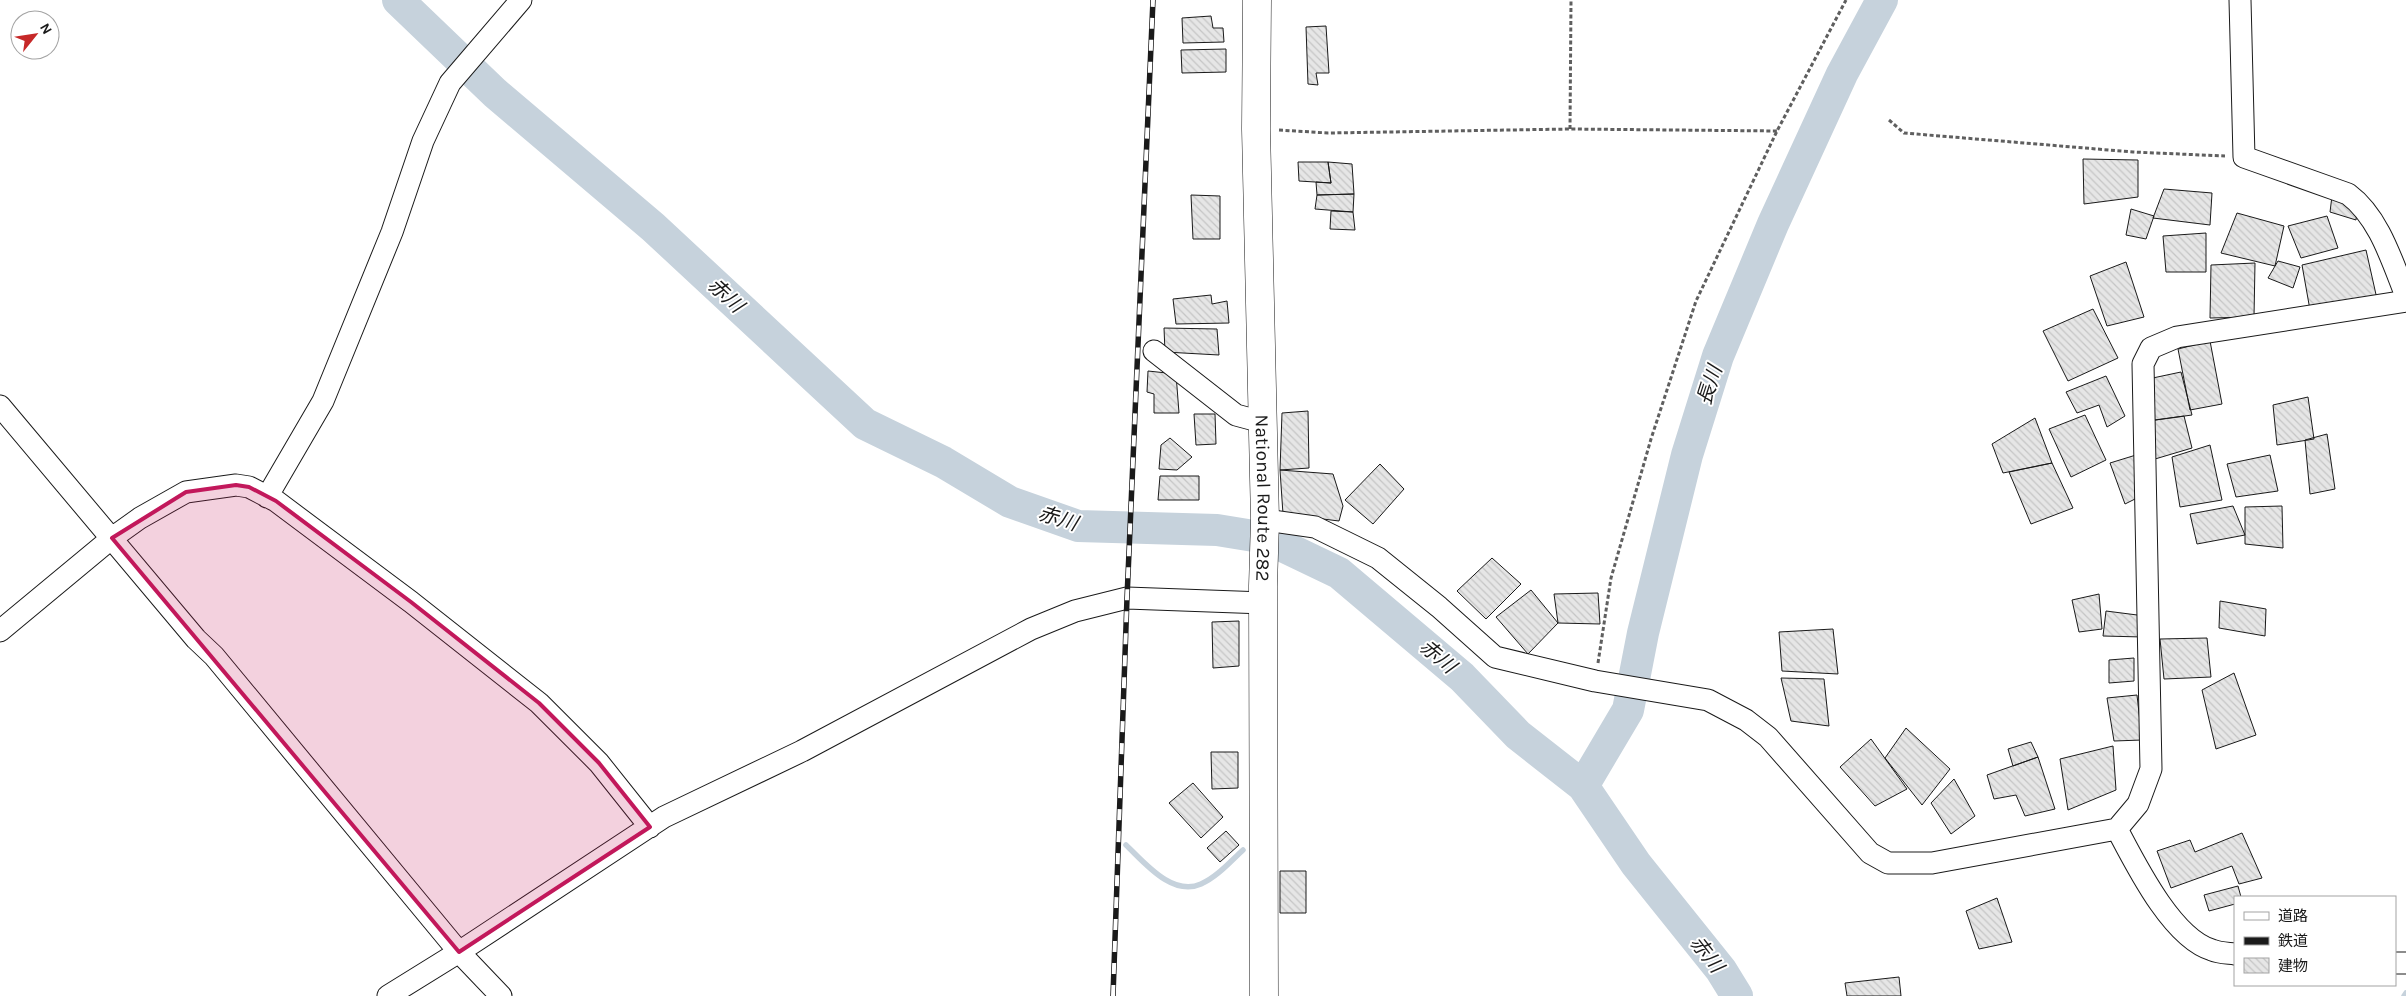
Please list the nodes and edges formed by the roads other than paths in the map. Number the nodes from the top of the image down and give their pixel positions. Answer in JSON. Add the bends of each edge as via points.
{"nodes":[{"id":1,"x":521,"y":0,"type":"edge"},
{"id":2,"x":1257,"y":0,"type":"edge"},
{"id":3,"x":2240,"y":0,"type":"edge"},
{"id":4,"x":2406,"y":296,"type":"edge"},
{"id":5,"x":2406,"y":301,"type":"edge"},
{"id":6,"x":1154,"y":351,"type":"dead end"},
{"id":7,"x":0,"y":406,"type":"edge"},
{"id":8,"x":1262,"y":422,"type":"junction"},
{"id":9,"x":267,"y":497,"type":"junction"},
{"id":10,"x":1265,"y":520,"type":"junction"},
{"id":11,"x":112,"y":538,"type":"junction"},
{"id":12,"x":1263,"y":594,"type":"junction"},
{"id":13,"x":0,"y":631,"type":"edge"},
{"id":14,"x":650,"y":827,"type":"junction"},
{"id":15,"x":2117,"y":829,"type":"junction"},
{"id":16,"x":459,"y":952,"type":"junction"},
{"id":17,"x":2234,"y":954,"type":"edge"},
{"id":18,"x":388,"y":996,"type":"edge"},
{"id":19,"x":501,"y":996,"type":"edge"},
{"id":20,"x":1264,"y":996,"type":"edge"}],
"edges":[{"from":1,"to":9,"type":"street","via":[[450,83],[423,140],[392,232],[323,401]]},
{"from":2,"to":8,"type":"highway","name":"National Route 282","via":[[1256,129]]},
{"from":3,"to":4,"type":"street","via":[[2244,157],[2348,194],[2362,204],[2384,243]]},
{"from":5,"to":15,"type":"street","via":[[2177,337],[2151,348],[2143,364],[2151,769],[2138,804]]},
{"from":6,"to":8,"type":"street","via":[[1236,415]]},
{"from":7,"to":11,"type":"street"},
{"from":8,"to":10,"type":"highway","name":"National Route 282"},
{"from":9,"to":11,"type":"street","via":[[249,487],[236,485],[186,492]]},
{"from":9,"to":14,"type":"street","via":[[403,596],[539,703],[599,763]]},
{"from":10,"to":12,"type":"highway","name":"National Route 282"},
{"from":10,"to":15,"type":"street","via":[[1315,526],[1378,558],[1495,657],[1595,681],[1708,700],[1746,720],[1768,737],[1870,853],[1888,862],[1932,863]]},
{"from":11,"to":13,"type":"street"},
{"from":11,"to":16,"type":"street"},
{"from":12,"to":14,"type":"street","via":[[1127,598],[1075,611],[1031,630]]},
{"from":12,"to":20,"type":"highway","name":"National Route 282"},
{"from":14,"to":16,"type":"street"},
{"from":15,"to":17,"type":"street","via":[[2137,868],[2172,921],[2211,950]]},
{"from":16,"to":18,"type":"street"},
{"from":16,"to":19,"type":"street"}]}
